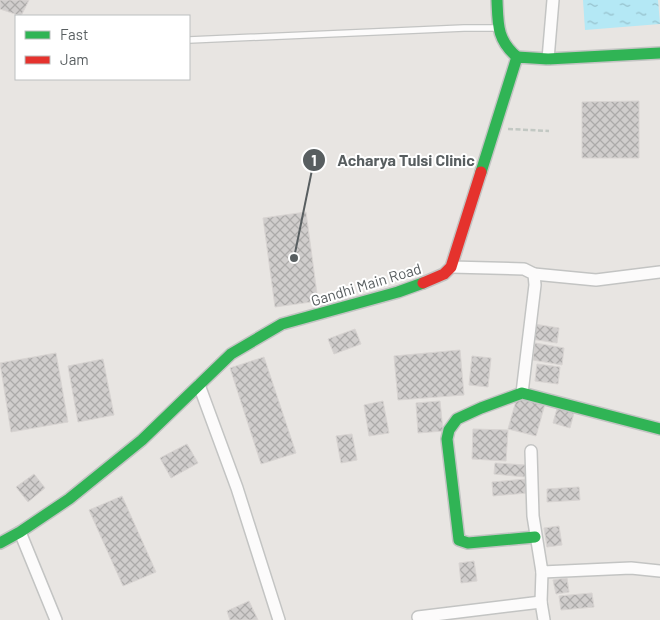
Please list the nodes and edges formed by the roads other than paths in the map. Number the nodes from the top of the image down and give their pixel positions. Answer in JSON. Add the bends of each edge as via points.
{"nodes":[{"id":1,"x":498,"y":0,"type":"edge"},
{"id":2,"x":553,"y":0,"type":"edge"},
{"id":3,"x":498,"y":28,"type":"junction"},
{"id":4,"x":190,"y":40,"type":"edge"},
{"id":5,"x":660,"y":53,"type":"edge"},
{"id":6,"x":516,"y":57,"type":"junction"},
{"id":7,"x":548,"y":59,"type":"junction"},
{"id":8,"x":451,"y":267,"type":"junction"},
{"id":9,"x":660,"y":272,"type":"edge"},
{"id":10,"x":534,"y":274,"type":"junction"},
{"id":11,"x":199,"y":384,"type":"junction"},
{"id":12,"x":522,"y":394,"type":"junction"},
{"id":13,"x":660,"y":429,"type":"edge"},
{"id":14,"x":531,"y":451,"type":"dead end"},
{"id":15,"x":20,"y":532,"type":"junction"},
{"id":16,"x":535,"y":537,"type":"junction"},
{"id":17,"x":0,"y":543,"type":"edge"},
{"id":18,"x":660,"y":571,"type":"edge"},
{"id":19,"x":542,"y":572,"type":"junction"},
{"id":20,"x":542,"y":602,"type":"junction"},
{"id":21,"x":418,"y":617,"type":"dead end"},
{"id":22,"x":56,"y":620,"type":"edge"},
{"id":23,"x":279,"y":620,"type":"edge"},
{"id":24,"x":544,"y":620,"type":"edge"}],
"edges":[{"from":1,"to":3,"type":"street"},
{"from":2,"to":7,"type":"street"},
{"from":3,"to":4,"type":"lane"},
{"from":3,"to":6,"type":"street","via":[[502,43]]},
{"from":5,"to":7,"type":"street"},
{"from":6,"to":7,"type":"street"},
{"from":6,"to":8,"type":"street","via":[[471,211]]},
{"from":8,"to":10,"type":"street","via":[[524,269]]},
{"from":8,"to":11,"type":"street","name":"Gandhi Main Road","via":[[444,274],[398,292],[282,324],[231,354]]},
{"from":9,"to":10,"type":"street","via":[[596,280]]},
{"from":10,"to":12,"type":"street"},
{"from":11,"to":15,"type":"street","name":"Gandhi Main Road","via":[[142,440],[69,499]]},
{"from":11,"to":23,"type":"street","via":[[240,497]]},
{"from":12,"to":13,"type":"street"},
{"from":12,"to":16,"type":"street","via":[[457,419],[446,439],[459,540],[468,543]]},
{"from":14,"to":16,"type":"street"},
{"from":15,"to":17,"type":"street","name":"Gandhi Main Road"},
{"from":15,"to":22,"type":"street"},
{"from":16,"to":19,"type":"street"},
{"from":18,"to":19,"type":"street","via":[[631,568]]},
{"from":19,"to":20,"type":"street"},
{"from":20,"to":21,"type":"street"},
{"from":20,"to":24,"type":"street"}]}
